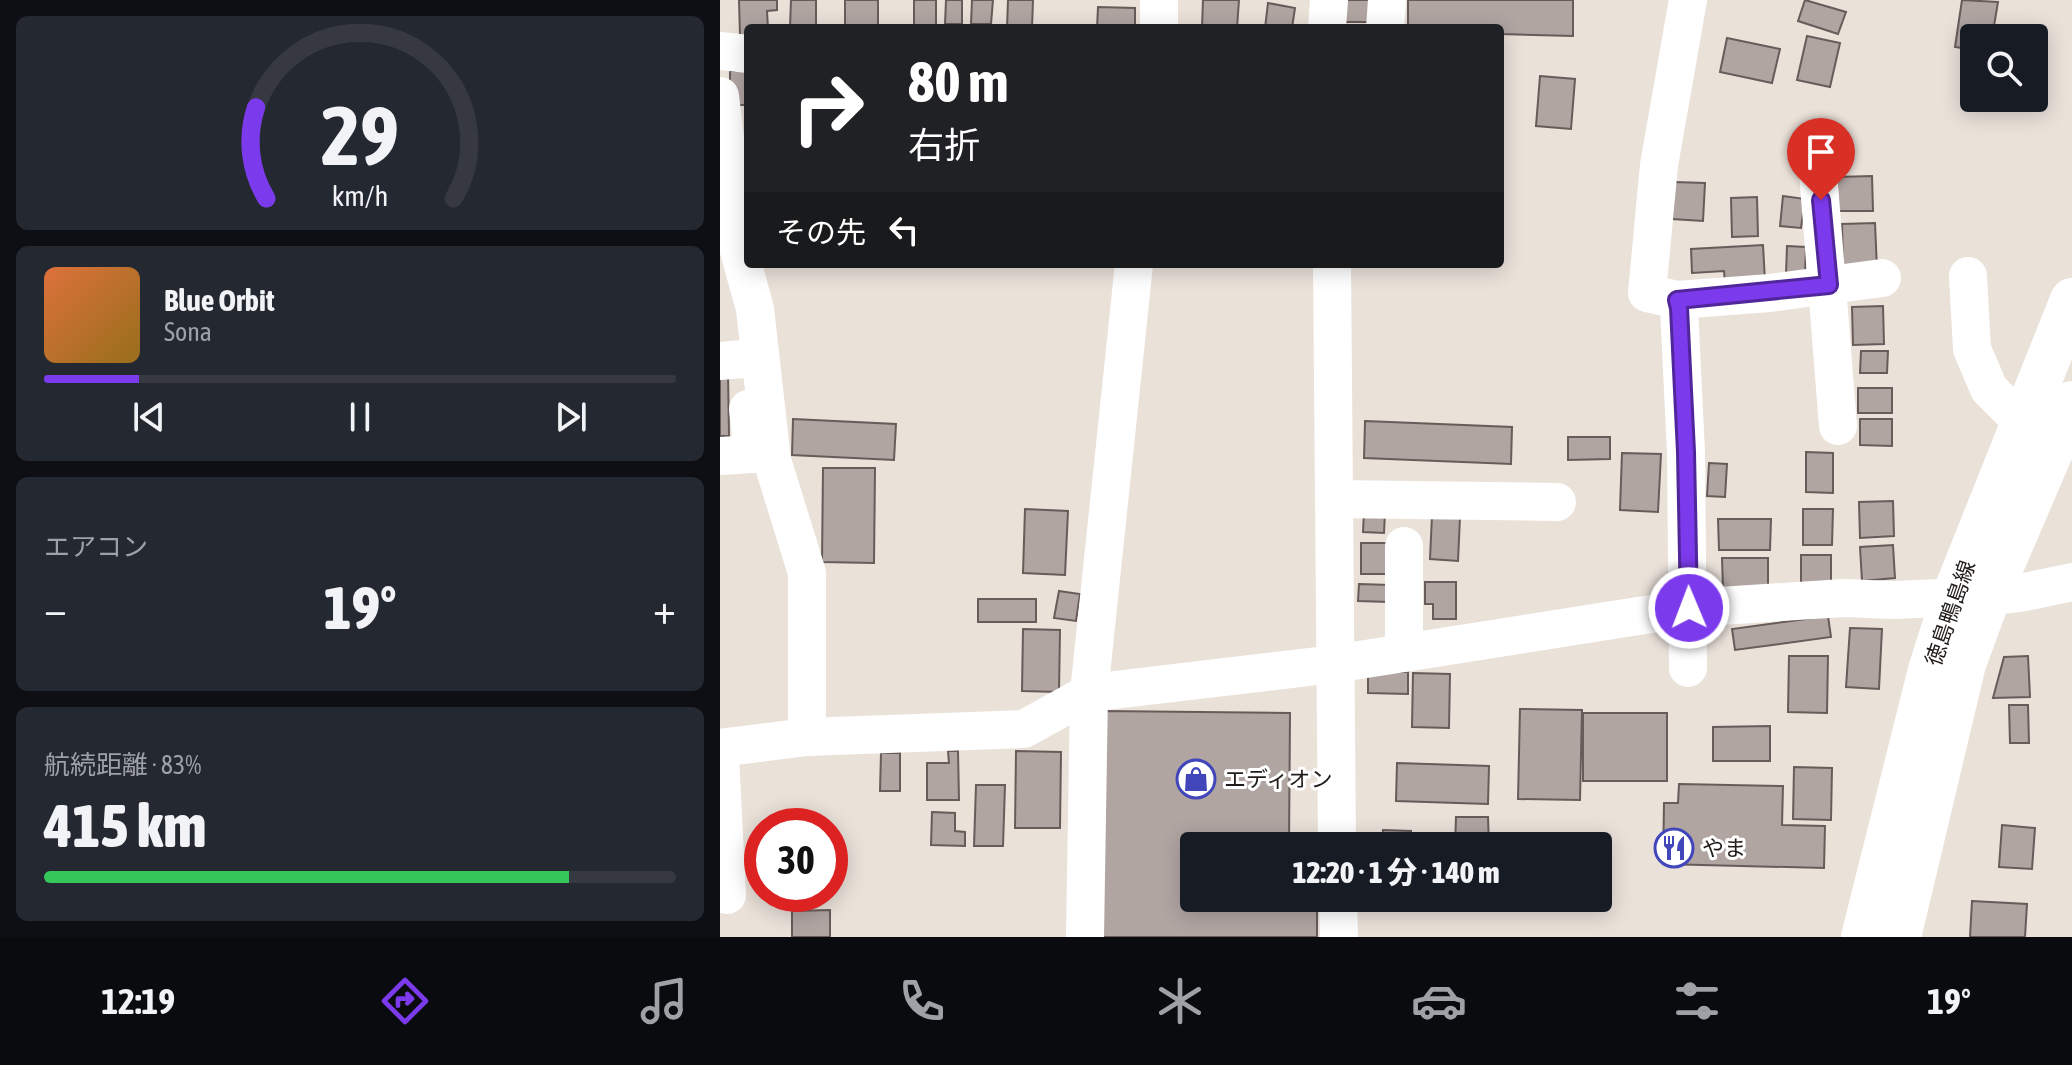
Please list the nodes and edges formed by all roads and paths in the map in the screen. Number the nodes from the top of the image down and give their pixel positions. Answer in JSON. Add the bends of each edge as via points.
{"nodes":[{"id":1,"x":1159,"y":0,"type":"edge"},
{"id":2,"x":1329,"y":0,"type":"edge"},
{"id":3,"x":1387,"y":0,"type":"edge"},
{"id":4,"x":1688,"y":0,"type":"edge"},
{"id":5,"x":1159,"y":24,"type":"edge"},
{"id":6,"x":1327,"y":24,"type":"edge"},
{"id":7,"x":1385,"y":24,"type":"edge"},
{"id":8,"x":720,"y":51,"type":"edge"},
{"id":9,"x":744,"y":54,"type":"edge"},
{"id":10,"x":720,"y":96,"type":"edge"},
{"id":11,"x":1818,"y":172,"type":"dead end"},
{"id":12,"x":724,"y":211,"type":"edge"},
{"id":13,"x":1134,"y":268,"type":"edge"},
{"id":14,"x":1332,"y":268,"type":"edge"},
{"id":15,"x":1968,"y":276,"type":"dead end"},
{"id":16,"x":1882,"y":278,"type":"dead end"},
{"id":17,"x":1829,"y":285,"type":"junction"},
{"id":18,"x":720,"y":287,"type":"edge"},
{"id":19,"x":1677,"y":300,"type":"junction"},
{"id":20,"x":2072,"y":300,"type":"edge"},
{"id":21,"x":732,"y":360,"type":"edge"},
{"id":22,"x":2072,"y":403,"type":"edge"},
{"id":23,"x":2022,"y":422,"type":"junction"},
{"id":24,"x":1838,"y":426,"type":"dead end"},
{"id":25,"x":720,"y":456,"type":"edge"},
{"id":26,"x":1334,"y":499,"type":"junction"},
{"id":27,"x":1557,"y":502,"type":"dead end"},
{"id":28,"x":1404,"y":546,"type":"dead end"},
{"id":29,"x":2072,"y":582,"type":"edge"},
{"id":30,"x":1971,"y":597,"type":"junction"},
{"id":31,"x":1689,"y":608,"type":"junction"},
{"id":32,"x":1404,"y":653,"type":"junction"},
{"id":33,"x":1334,"y":664,"type":"junction"},
{"id":34,"x":1688,"y":668,"type":"dead end"},
{"id":35,"x":1089,"y":693,"type":"junction"},
{"id":36,"x":807,"y":737,"type":"junction"},
{"id":37,"x":720,"y":748,"type":"edge"},
{"id":38,"x":720,"y":755,"type":"edge"},
{"id":39,"x":1337,"y":832,"type":"edge"},
{"id":40,"x":727,"y":895,"type":"dead end"},
{"id":41,"x":1338,"y":912,"type":"edge"},
{"id":42,"x":1085,"y":937,"type":"edge"},
{"id":43,"x":1339,"y":937,"type":"edge"},
{"id":44,"x":1863,"y":937,"type":"edge"},
{"id":45,"x":1899,"y":937,"type":"edge"}],
"edges":[{"from":1,"to":5,"type":"street"},
{"from":2,"to":6,"type":"street"},
{"from":3,"to":7,"type":"street"},
{"from":4,"to":19,"type":"street","via":[[1659,165],[1647,293]]},
{"from":8,"to":9,"type":"street"},
{"from":10,"to":12,"type":"street","via":[[729,171]]},
{"from":11,"to":17,"type":"street"},
{"from":12,"to":36,"type":"street","via":[[755,309],[772,460],[807,573]]},
{"from":13,"to":35,"type":"street"},
{"from":14,"to":26,"type":"street"},
{"from":15,"to":23,"type":"street","via":[[1972,349],[1989,389]]},
{"from":16,"to":17,"type":"street"},
{"from":17,"to":19,"type":"street"},
{"from":17,"to":24,"type":"street"},
{"from":18,"to":21,"type":"street","via":[[739,285]]},
{"from":19,"to":31,"type":"street"},
{"from":20,"to":23,"type":"main road","name":"徳島鴨島線"},
{"from":21,"to":25,"type":"street","via":[[753,454]]},
{"from":22,"to":30,"type":"main road","name":"徳島鴨島線"},
{"from":23,"to":30,"type":"main road","name":"徳島鴨島線"},
{"from":26,"to":27,"type":"street"},
{"from":26,"to":33,"type":"street"},
{"from":28,"to":32,"type":"street"},
{"from":29,"to":30,"type":"street"},
{"from":30,"to":31,"type":"street"},
{"from":30,"to":44,"type":"main road","name":"徳島鴨島線","via":[[1930,670]]},
{"from":30,"to":45,"type":"main road","name":"徳島鴨島線","via":[[1964,664]]},
{"from":31,"to":32,"type":"street"},
{"from":31,"to":34,"type":"street"},
{"from":32,"to":33,"type":"street"},
{"from":33,"to":35,"type":"street"},
{"from":33,"to":39,"type":"street"},
{"from":35,"to":36,"type":"street","via":[[1024,729]]},
{"from":35,"to":42,"type":"street"},
{"from":36,"to":37,"type":"street"},
{"from":38,"to":40,"type":"street"},
{"from":41,"to":43,"type":"street"}]}
